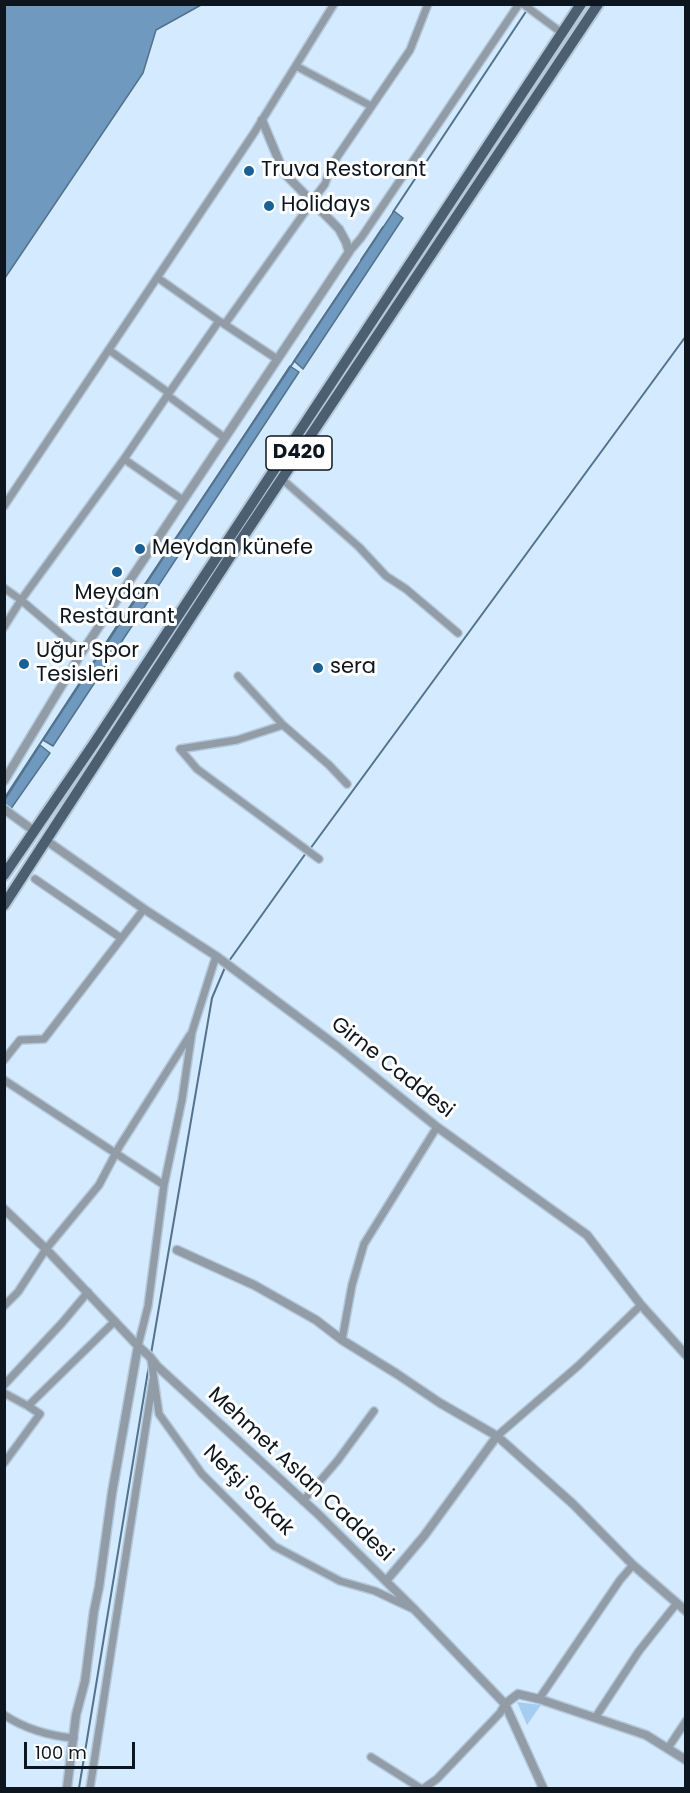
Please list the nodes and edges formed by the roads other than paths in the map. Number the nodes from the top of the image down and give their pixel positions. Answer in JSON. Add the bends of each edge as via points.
{"nodes":[{"id":1,"x":334,"y":4,"type":"edge"},
{"id":2,"x":428,"y":4,"type":"edge"},
{"id":3,"x":521,"y":4,"type":"edge"},
{"id":4,"x":581,"y":4,"type":"edge"},
{"id":5,"x":598,"y":4,"type":"edge"},
{"id":6,"x":562,"y":33,"type":"junction"},
{"id":7,"x":296,"y":66,"type":"junction"},
{"id":8,"x":371,"y":106,"type":"junction"},
{"id":9,"x":262,"y":120,"type":"junction"},
{"id":10,"x":312,"y":202,"type":"junction"},
{"id":11,"x":349,"y":252,"type":"junction"},
{"id":12,"x":158,"y":278,"type":"junction"},
{"id":13,"x":222,"y":322,"type":"junction"},
{"id":14,"x":109,"y":350,"type":"junction"},
{"id":15,"x":277,"y":360,"type":"junction"},
{"id":16,"x":168,"y":394,"type":"junction"},
{"id":17,"x":225,"y":438,"type":"junction"},
{"id":18,"x":124,"y":459,"type":"junction"},
{"id":19,"x":282,"y":479,"type":"junction"},
{"id":20,"x":183,"y":500,"type":"junction"},
{"id":21,"x":4,"y":506,"type":"edge"},
{"id":22,"x":4,"y":588,"type":"edge"},
{"id":23,"x":21,"y":600,"type":"junction"},
{"id":24,"x":4,"y":627,"type":"edge"},
{"id":25,"x":458,"y":633,"type":"dead end"},
{"id":26,"x":82,"y":652,"type":"junction"},
{"id":27,"x":238,"y":676,"type":"dead end"},
{"id":28,"x":283,"y":725,"type":"junction"},
{"id":29,"x":4,"y":781,"type":"edge"},
{"id":30,"x":347,"y":784,"type":"dead end"},
{"id":31,"x":4,"y":809,"type":"edge"},
{"id":32,"x":34,"y":831,"type":"junction"},
{"id":33,"x":47,"y":841,"type":"junction"},
{"id":34,"x":319,"y":859,"type":"dead end"},
{"id":35,"x":4,"y":875,"type":"edge"},
{"id":36,"x":35,"y":879,"type":"dead end"},
{"id":37,"x":4,"y":905,"type":"edge"},
{"id":38,"x":144,"y":909,"type":"junction"},
{"id":39,"x":121,"y":938,"type":"junction"},
{"id":40,"x":216,"y":956,"type":"junction"},
{"id":41,"x":192,"y":1032,"type":"junction"},
{"id":42,"x":4,"y":1060,"type":"edge"},
{"id":43,"x":4,"y":1080,"type":"edge"},
{"id":44,"x":437,"y":1127,"type":"junction"},
{"id":45,"x":115,"y":1154,"type":"junction"},
{"id":46,"x":164,"y":1185,"type":"junction"},
{"id":47,"x":4,"y":1209,"type":"edge"},
{"id":48,"x":46,"y":1249,"type":"junction"},
{"id":49,"x":177,"y":1250,"type":"dead end"},
{"id":50,"x":88,"y":1292,"type":"junction"},
{"id":51,"x":641,"y":1305,"type":"junction"},
{"id":52,"x":4,"y":1306,"type":"edge"},
{"id":53,"x":115,"y":1321,"type":"junction"},
{"id":54,"x":342,"y":1340,"type":"junction"},
{"id":55,"x":138,"y":1346,"type":"junction"},
{"id":56,"x":686,"y":1355,"type":"edge"},
{"id":57,"x":150,"y":1357,"type":"junction"},
{"id":58,"x":153,"y":1380,"type":"junction"},
{"id":59,"x":4,"y":1385,"type":"edge"},
{"id":60,"x":4,"y":1393,"type":"edge"},
{"id":61,"x":28,"y":1406,"type":"junction"},
{"id":62,"x":374,"y":1411,"type":"dead end"},
{"id":63,"x":497,"y":1436,"type":"junction"},
{"id":64,"x":4,"y":1464,"type":"edge"},
{"id":65,"x":303,"y":1501,"type":"junction"},
{"id":66,"x":633,"y":1565,"type":"junction"},
{"id":67,"x":386,"y":1581,"type":"junction"},
{"id":68,"x":677,"y":1603,"type":"junction"},
{"id":69,"x":415,"y":1610,"type":"junction"},
{"id":70,"x":686,"y":1611,"type":"edge"},
{"id":71,"x":538,"y":1699,"type":"junction"},
{"id":72,"x":505,"y":1704,"type":"junction"},
{"id":73,"x":4,"y":1714,"type":"edge"},
{"id":74,"x":596,"y":1718,"type":"junction"},
{"id":75,"x":686,"y":1721,"type":"edge"},
{"id":76,"x":74,"y":1738,"type":"junction"},
{"id":77,"x":668,"y":1748,"type":"junction"},
{"id":78,"x":371,"y":1757,"type":"dead end"},
{"id":79,"x":686,"y":1760,"type":"edge"},
{"id":80,"x":67,"y":1788,"type":"edge"},
{"id":81,"x":90,"y":1788,"type":"edge"},
{"id":82,"x":422,"y":1788,"type":"edge"},
{"id":83,"x":543,"y":1788,"type":"edge"}],
"edges":[{"from":1,"to":7,"type":"street"},
{"from":2,"to":8,"type":"street","via":[[410,50]]},
{"from":3,"to":6,"type":"street"},
{"from":3,"to":11,"type":"street"},
{"from":4,"to":6,"type":"main road","number":"D420"},
{"from":5,"to":19,"type":"main road","number":"D420"},
{"from":6,"to":32,"type":"main road","number":"D420"},
{"from":7,"to":8,"type":"street"},
{"from":7,"to":9,"type":"street"},
{"from":8,"to":10,"type":"street"},
{"from":9,"to":10,"type":"street","via":[[284,173]]},
{"from":9,"to":12,"type":"street"},
{"from":10,"to":11,"type":"street","via":[[339,229]]},
{"from":10,"to":13,"type":"street"},
{"from":11,"to":15,"type":"street"},
{"from":12,"to":13,"type":"street"},
{"from":12,"to":14,"type":"street"},
{"from":13,"to":15,"type":"street"},
{"from":13,"to":16,"type":"street"},
{"from":14,"to":16,"type":"street"},
{"from":14,"to":21,"type":"street"},
{"from":15,"to":17,"type":"street"},
{"from":16,"to":17,"type":"street"},
{"from":16,"to":18,"type":"street"},
{"from":17,"to":20,"type":"street"},
{"from":18,"to":20,"type":"street"},
{"from":18,"to":23,"type":"street"},
{"from":19,"to":25,"type":"street","via":[[386,576]]},
{"from":19,"to":33,"type":"main road","number":"D420"},
{"from":20,"to":26,"type":"street"},
{"from":22,"to":23,"type":"street"},
{"from":23,"to":24,"type":"street"},
{"from":23,"to":26,"type":"street"},
{"from":26,"to":29,"type":"street"},
{"from":27,"to":28,"type":"street"},
{"from":28,"to":30,"type":"street"},
{"from":28,"to":34,"type":"street","via":[[237,740],[180,749],[198,769]]},
{"from":31,"to":32,"type":"street"},
{"from":32,"to":35,"type":"main road","number":"D420"},
{"from":33,"to":37,"type":"main road","number":"D420"},
{"from":33,"to":38,"type":"street","name":"Girne Caddesi"},
{"from":36,"to":39,"type":"street"},
{"from":38,"to":39,"type":"street"},
{"from":38,"to":40,"type":"street","name":"Girne Caddesi"},
{"from":39,"to":42,"type":"street","via":[[44,1039],[20,1041]]},
{"from":40,"to":41,"type":"street"},
{"from":40,"to":44,"type":"street","name":"Girne Caddesi"},
{"from":41,"to":45,"type":"street"},
{"from":41,"to":46,"type":"street"},
{"from":43,"to":45,"type":"street"},
{"from":44,"to":51,"type":"street","name":"Girne Caddesi","via":[[587,1235]]},
{"from":44,"to":54,"type":"street","via":[[364,1244]]},
{"from":45,"to":46,"type":"street"},
{"from":45,"to":48,"type":"street","via":[[99,1185]]},
{"from":46,"to":55,"type":"street","via":[[148,1306]]},
{"from":47,"to":48,"type":"street","name":"Mehmet Aslan Caddesi"},
{"from":48,"to":50,"type":"street","name":"Mehmet Aslan Caddesi"},
{"from":48,"to":52,"type":"street"},
{"from":49,"to":54,"type":"street","via":[[254,1285],[316,1320]]},
{"from":50,"to":53,"type":"street","name":"Mehmet Aslan Caddesi"},
{"from":50,"to":59,"type":"street"},
{"from":51,"to":56,"type":"street","name":"Girne Caddesi"},
{"from":51,"to":63,"type":"street"},
{"from":53,"to":55,"type":"street","name":"Mehmet Aslan Caddesi"},
{"from":53,"to":61,"type":"street"},
{"from":54,"to":63,"type":"street"},
{"from":55,"to":57,"type":"street","name":"Mehmet Aslan Caddesi"},
{"from":55,"to":76,"type":"street"},
{"from":57,"to":58,"type":"street","name":"Nefşi Sokak"},
{"from":57,"to":65,"type":"street","name":"Mehmet Aslan Caddesi"},
{"from":58,"to":69,"type":"street","name":"Nefşi Sokak","via":[[159,1414],[202,1474],[274,1546],[340,1581],[375,1591]]},
{"from":58,"to":81,"type":"street"},
{"from":60,"to":61,"type":"street"},
{"from":61,"to":64,"type":"street","via":[[40,1414]]},
{"from":62,"to":65,"type":"street"},
{"from":63,"to":66,"type":"street"},
{"from":63,"to":67,"type":"street"},
{"from":65,"to":67,"type":"street","name":"Mehmet Aslan Caddesi"},
{"from":66,"to":68,"type":"street"},
{"from":66,"to":71,"type":"street"},
{"from":67,"to":69,"type":"street","name":"Mehmet Aslan Caddesi"},
{"from":68,"to":70,"type":"street"},
{"from":68,"to":74,"type":"street","via":[[639,1651]]},
{"from":69,"to":72,"type":"street","name":"Mehmet Aslan Caddesi"},
{"from":71,"to":72,"type":"street","via":[[518,1694]]},
{"from":71,"to":74,"type":"street"},
{"from":72,"to":82,"type":"street","via":[[437,1779]]},
{"from":72,"to":83,"type":"street","name":"Mehmet Aslan Caddesi"},
{"from":73,"to":76,"type":"street","via":[[56,1737]]},
{"from":74,"to":77,"type":"street","via":[[646,1735]]},
{"from":75,"to":77,"type":"street"},
{"from":76,"to":80,"type":"street"},
{"from":77,"to":79,"type":"street"},
{"from":78,"to":82,"type":"street"}]}
